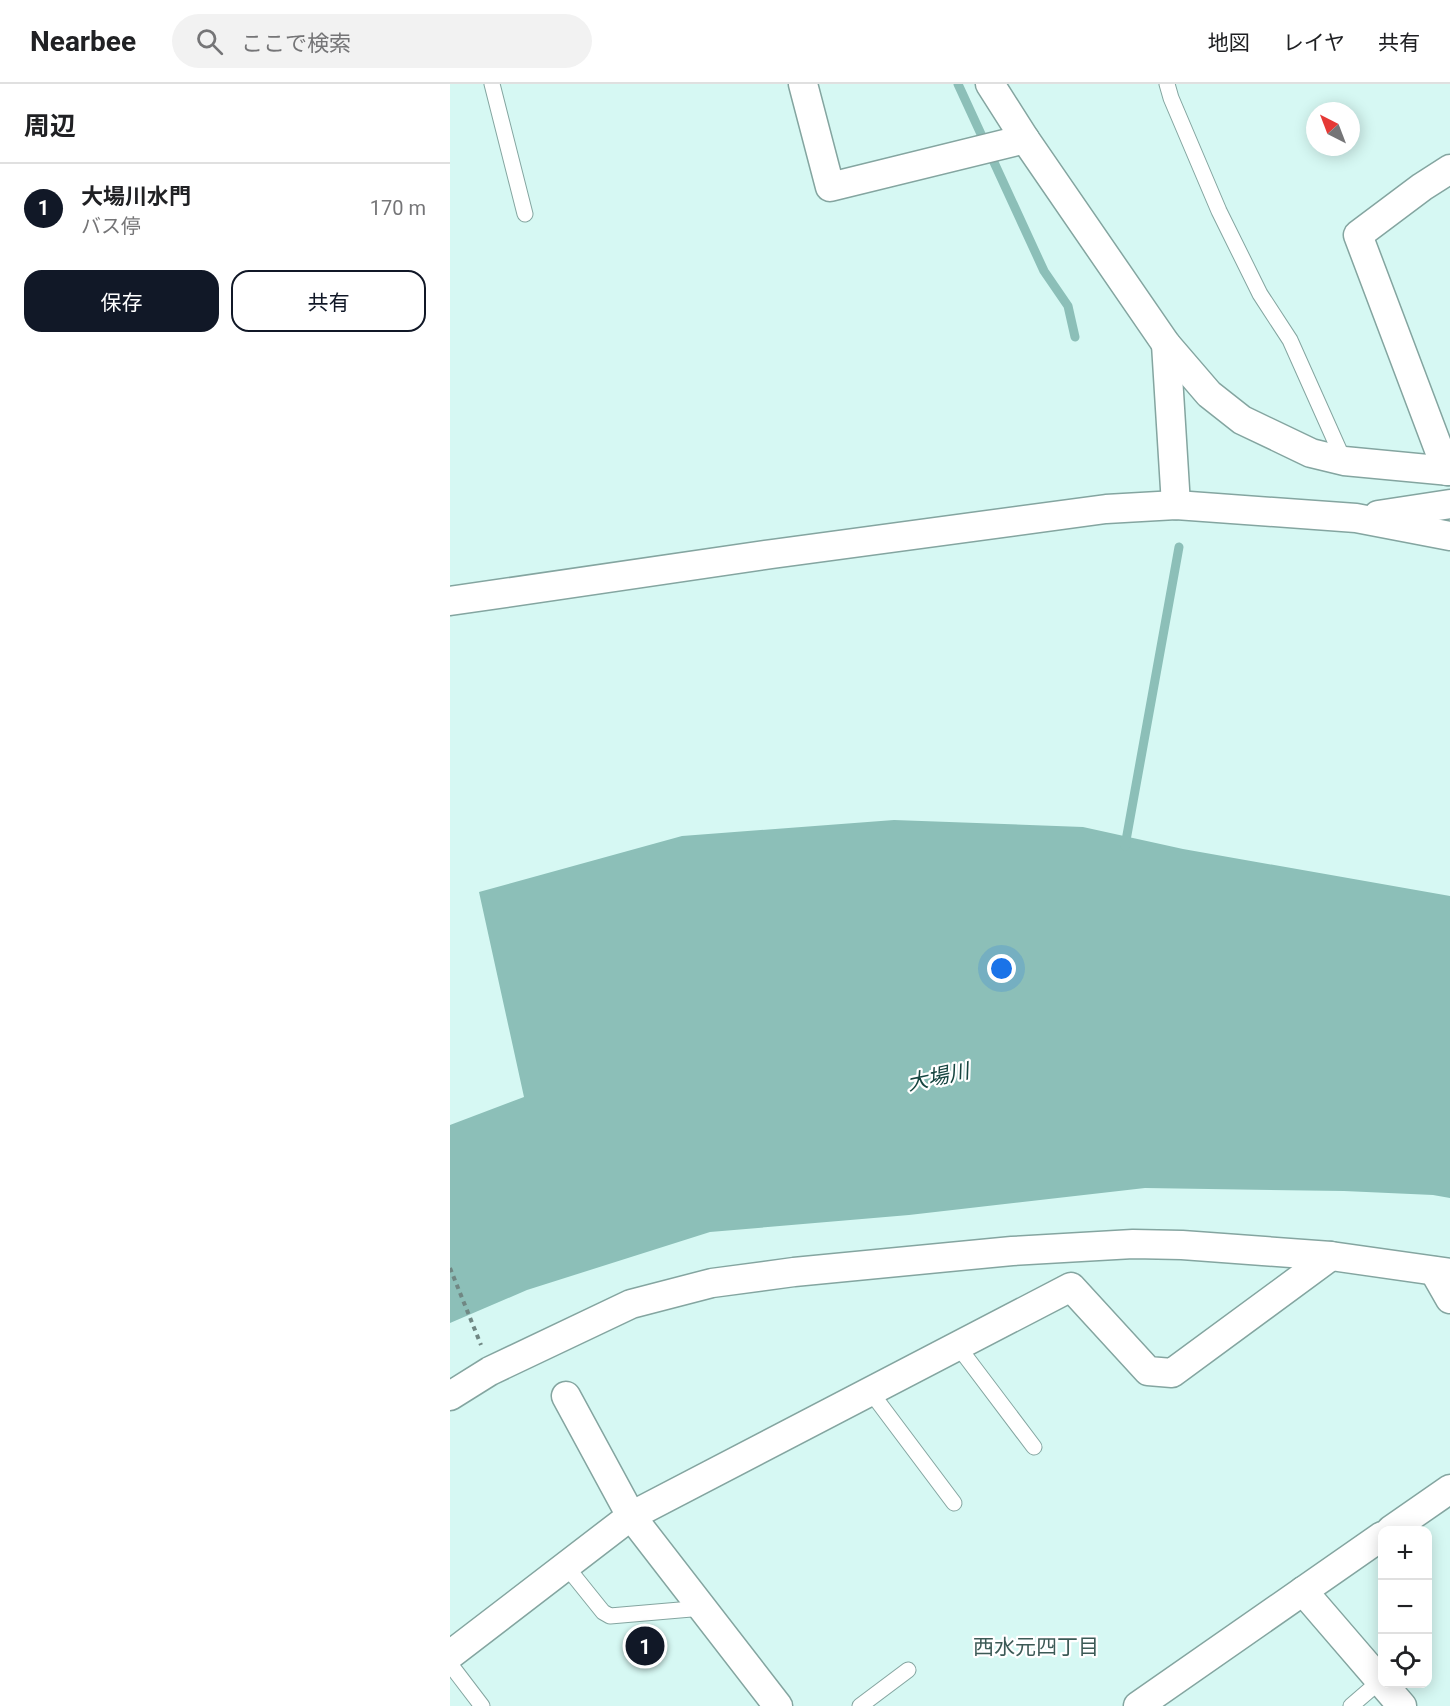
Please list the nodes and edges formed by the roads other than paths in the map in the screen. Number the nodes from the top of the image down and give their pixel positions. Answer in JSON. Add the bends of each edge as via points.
{"nodes":[{"id":1,"x":492,"y":84,"type":"edge"},
{"id":2,"x":803,"y":84,"type":"edge"},
{"id":3,"x":990,"y":84,"type":"edge"},
{"id":4,"x":1167,"y":84,"type":"edge"},
{"id":5,"x":1025,"y":139,"type":"junction"},
{"id":6,"x":1450,"y":169,"type":"edge"},
{"id":7,"x":525,"y":214,"type":"dead end"},
{"id":8,"x":1166,"y":344,"type":"junction"},
{"id":9,"x":1344,"y":461,"type":"junction"},
{"id":10,"x":1448,"y":471,"type":"edge"},
{"id":11,"x":1450,"y":504,"type":"edge"},
{"id":12,"x":1176,"y":506,"type":"junction"},
{"id":13,"x":1356,"y":518,"type":"junction"},
{"id":14,"x":1450,"y":536,"type":"edge"},
{"id":15,"x":450,"y":601,"type":"edge"},
{"id":16,"x":1331,"y":1256,"type":"junction"},
{"id":17,"x":1442,"y":1272,"type":"edge"},
{"id":18,"x":1450,"y":1299,"type":"edge"},
{"id":19,"x":957,"y":1345,"type":"junction"},
{"id":20,"x":870,"y":1391,"type":"junction"},
{"id":21,"x":450,"y":1396,"type":"edge"},
{"id":22,"x":566,"y":1396,"type":"dead end"},
{"id":23,"x":1034,"y":1448,"type":"dead end"},
{"id":24,"x":1450,"y":1489,"type":"edge"},
{"id":25,"x":954,"y":1503,"type":"dead end"},
{"id":26,"x":631,"y":1516,"type":"junction"},
{"id":27,"x":1397,"y":1526,"type":"edge"},
{"id":28,"x":1378,"y":1539,"type":"edge"},
{"id":29,"x":566,"y":1566,"type":"junction"},
{"id":30,"x":1303,"y":1591,"type":"junction"},
{"id":31,"x":703,"y":1608,"type":"junction"},
{"id":32,"x":450,"y":1655,"type":"edge"},
{"id":33,"x":450,"y":1664,"type":"edge"},
{"id":34,"x":908,"y":1670,"type":"dead end"},
{"id":35,"x":1378,"y":1679,"type":"edge"},
{"id":36,"x":1378,"y":1683,"type":"edge"},
{"id":37,"x":1386,"y":1688,"type":"edge"},
{"id":38,"x":482,"y":1706,"type":"edge"},
{"id":39,"x":778,"y":1706,"type":"edge"},
{"id":40,"x":860,"y":1706,"type":"edge"},
{"id":41,"x":1138,"y":1706,"type":"edge"},
{"id":42,"x":1351,"y":1706,"type":"edge"},
{"id":43,"x":1402,"y":1706,"type":"edge"}],
"edges":[{"from":1,"to":7,"type":"lane"},
{"from":2,"to":5,"type":"street","via":[[830,187]]},
{"from":3,"to":5,"type":"street"},
{"from":4,"to":9,"type":"lane","via":[[1219,211],[1260,294],[1290,340]]},
{"from":5,"to":8,"type":"street"},
{"from":6,"to":10,"type":"street","via":[[1358,235]]},
{"from":8,"to":9,"type":"street","via":[[1209,394],[1242,420],[1311,453]]},
{"from":8,"to":12,"type":"street"},
{"from":9,"to":10,"type":"street"},
{"from":11,"to":13,"type":"street"},
{"from":12,"to":13,"type":"street"},
{"from":12,"to":15,"type":"street","via":[[1083,512]]},
{"from":13,"to":14,"type":"street"},
{"from":16,"to":17,"type":"street"},
{"from":16,"to":19,"type":"street","via":[[1172,1373],[1148,1371],[1071,1287]]},
{"from":16,"to":21,"type":"street","via":[[1133,1244],[1000,1252],[712,1283],[631,1304],[490,1371]]},
{"from":17,"to":18,"type":"street"},
{"from":19,"to":20,"type":"street"},
{"from":19,"to":23,"type":"lane"},
{"from":20,"to":25,"type":"lane"},
{"from":20,"to":26,"type":"street"},
{"from":22,"to":26,"type":"street"},
{"from":24,"to":27,"type":"street"},
{"from":26,"to":29,"type":"street"},
{"from":26,"to":31,"type":"street"},
{"from":28,"to":30,"type":"street"},
{"from":29,"to":31,"type":"lane","via":[[610,1616]]},
{"from":29,"to":32,"type":"street"},
{"from":30,"to":35,"type":"street"},
{"from":30,"to":41,"type":"street"},
{"from":31,"to":39,"type":"street"},
{"from":33,"to":38,"type":"lane"},
{"from":34,"to":40,"type":"lane"},
{"from":36,"to":42,"type":"lane"},
{"from":37,"to":43,"type":"street"}]}
